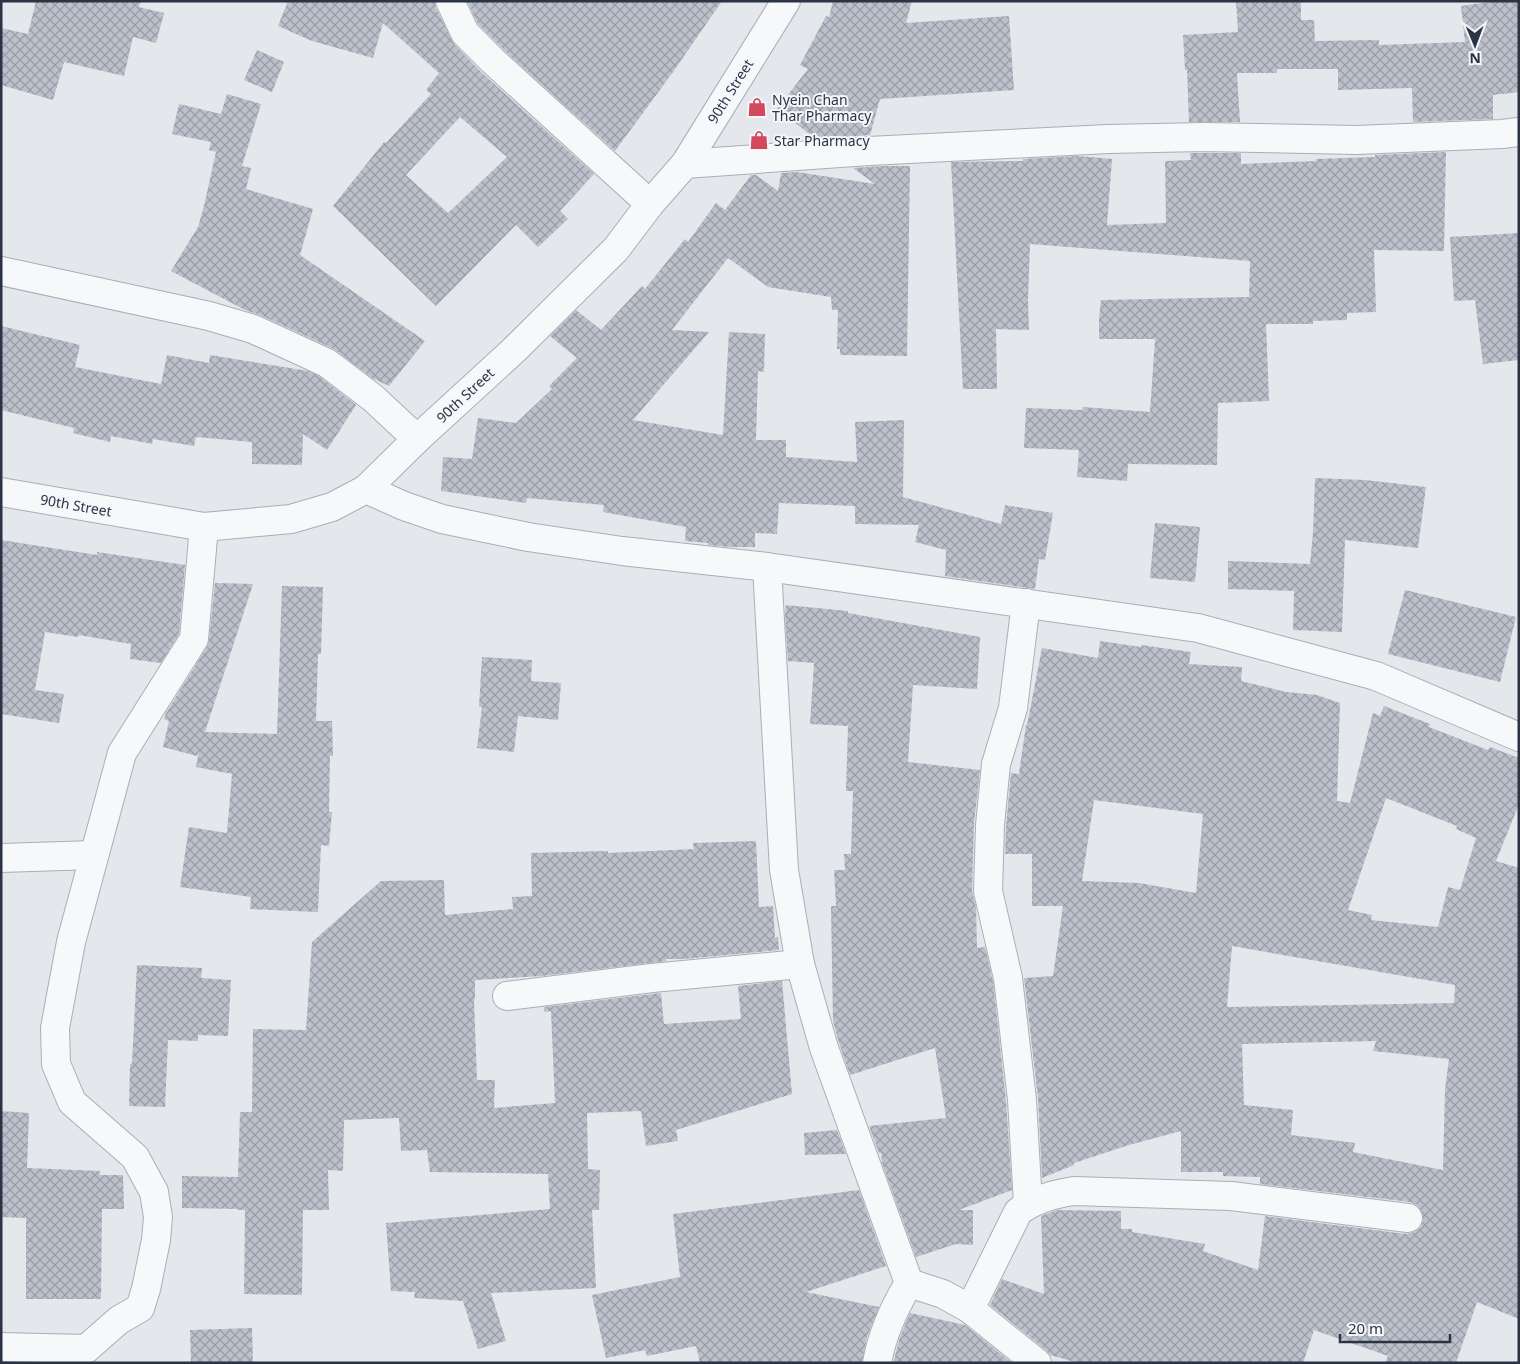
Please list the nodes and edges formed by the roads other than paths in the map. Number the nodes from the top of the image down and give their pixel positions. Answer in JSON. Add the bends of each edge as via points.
{"nodes":[{"id":1,"x":450,"y":1,"type":"edge"},
{"id":2,"x":786,"y":1,"type":"edge"},
{"id":3,"x":1519,"y":132,"type":"edge"},
{"id":4,"x":685,"y":164,"type":"junction"},
{"id":5,"x":650,"y":204,"type":"junction"},
{"id":6,"x":1,"y":271,"type":"edge"},
{"id":7,"x":418,"y":439,"type":"junction"},
{"id":8,"x":366,"y":489,"type":"junction"},
{"id":9,"x":1,"y":492,"type":"edge"},
{"id":10,"x":204,"y":527,"type":"junction"},
{"id":11,"x":767,"y":567,"type":"junction"},
{"id":12,"x":1026,"y":603,"type":"junction"},
{"id":13,"x":1519,"y":737,"type":"edge"},
{"id":14,"x":94,"y":855,"type":"junction"},
{"id":15,"x":1,"y":858,"type":"edge"},
{"id":16,"x":800,"y":964,"type":"junction"},
{"id":17,"x":507,"y":996,"type":"dead end"},
{"id":18,"x":1028,"y":1204,"type":"junction"},
{"id":19,"x":1408,"y":1218,"type":"dead end"},
{"id":20,"x":909,"y":1283,"type":"junction"},
{"id":21,"x":970,"y":1309,"type":"junction"},
{"id":22,"x":1,"y":1347,"type":"edge"},
{"id":23,"x":877,"y":1363,"type":"edge"},
{"id":24,"x":1037,"y":1363,"type":"edge"}],
"edges":[{"from":1,"to":5,"type":"street","via":[[465,33]]},
{"from":2,"to":4,"type":"street","name":"90th Street"},
{"from":3,"to":4,"type":"street","via":[[1357,140],[1203,137],[1098,140]]},
{"from":4,"to":5,"type":"street","name":"90th Street"},
{"from":5,"to":7,"type":"street","name":"90th Street","via":[[616,249]]},
{"from":6,"to":7,"type":"street","via":[[210,316],[253,329],[326,363],[373,398]]},
{"from":7,"to":8,"type":"street","name":"90th Street"},
{"from":8,"to":10,"type":"street","name":"90th Street","via":[[332,507],[291,519]]},
{"from":8,"to":11,"type":"street","via":[[442,519],[528,537]]},
{"from":9,"to":10,"type":"street","name":"90th Street"},
{"from":10,"to":14,"type":"street","via":[[194,639],[122,753]]},
{"from":11,"to":12,"type":"street"},
{"from":11,"to":16,"type":"street","via":[[784,870]]},
{"from":12,"to":13,"type":"street","via":[[1207,630],[1376,676]]},
{"from":12,"to":18,"type":"street","via":[[1013,708],[996,764],[988,890],[1008,978],[1022,1100]]},
{"from":14,"to":15,"type":"street"},
{"from":14,"to":22,"type":"street","via":[[71,942],[55,1028],[56,1064],[72,1102],[135,1157],[154,1192],[158,1217],[156,1240],[140,1308],[119,1320],[86,1349]]},
{"from":16,"to":17,"type":"street"},
{"from":16,"to":20,"type":"street","via":[[824,1048]]},
{"from":18,"to":19,"type":"street","via":[[1057,1193],[1074,1191],[1211,1195]]},
{"from":18,"to":21,"type":"street","via":[[1018,1212]]},
{"from":20,"to":21,"type":"street","via":[[943,1294]]},
{"from":20,"to":23,"type":"street","via":[[887,1326]]},
{"from":21,"to":24,"type":"street"}]}
